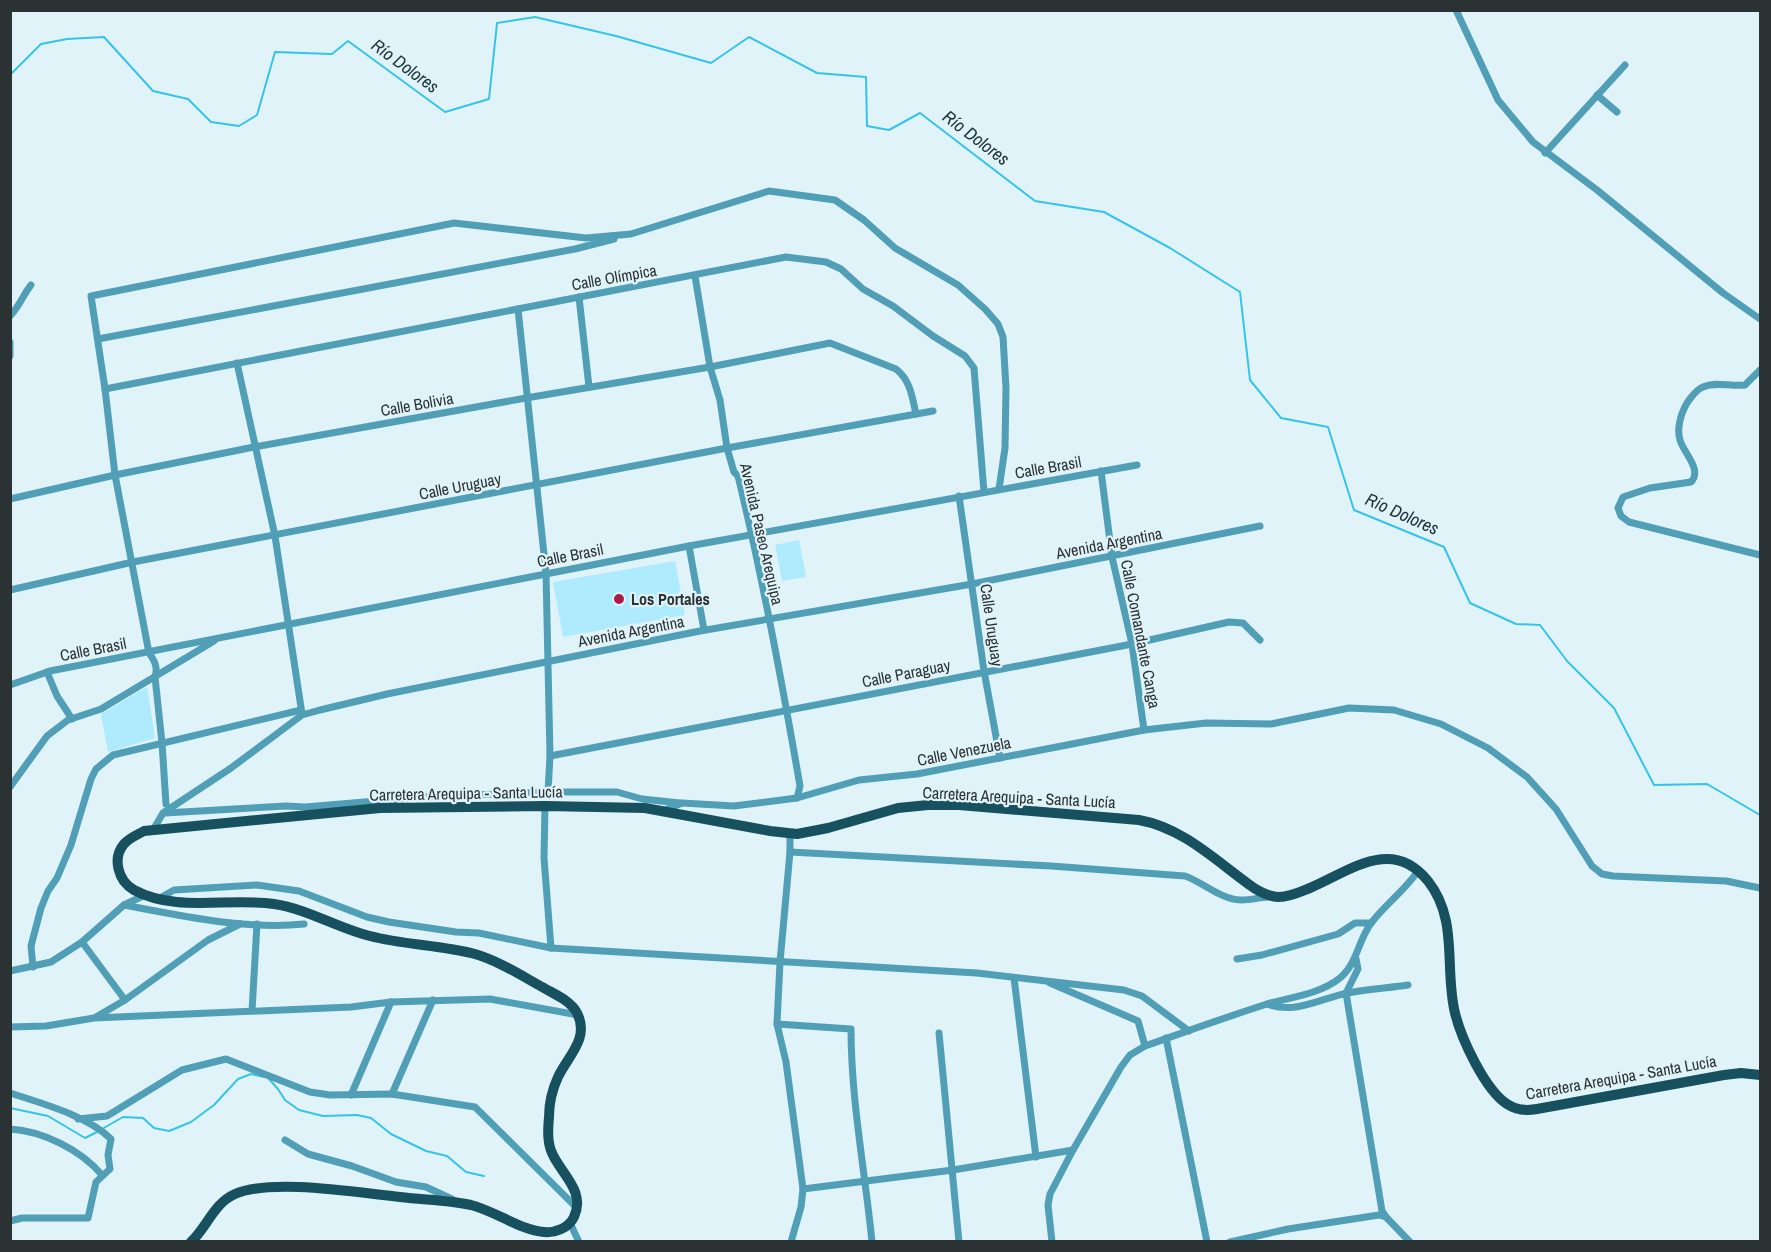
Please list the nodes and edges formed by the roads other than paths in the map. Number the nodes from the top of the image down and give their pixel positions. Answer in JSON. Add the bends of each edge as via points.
{"nodes":[{"id":1,"x":1456,"y":10,"type":"edge"},
{"id":2,"x":1625,"y":65,"type":"dead end"},
{"id":3,"x":1597,"y":95,"type":"junction"},
{"id":4,"x":1617,"y":112,"type":"dead end"},
{"id":5,"x":1545,"y":153,"type":"junction"},
{"id":6,"x":632,"y":234,"type":"junction"},
{"id":7,"x":695,"y":276,"type":"junction"},
{"id":8,"x":31,"y":285,"type":"dead end"},
{"id":9,"x":579,"y":297,"type":"junction"},
{"id":10,"x":518,"y":309,"type":"junction"},
{"id":11,"x":10,"y":316,"type":"edge"},
{"id":12,"x":1761,"y":319,"type":"edge"},
{"id":13,"x":98,"y":339,"type":"junction"},
{"id":14,"x":10,"y":342,"type":"edge"},
{"id":15,"x":11,"y":356,"type":"edge"},
{"id":16,"x":237,"y":363,"type":"junction"},
{"id":17,"x":710,"y":367,"type":"junction"},
{"id":18,"x":1761,"y":370,"type":"edge"},
{"id":19,"x":589,"y":387,"type":"junction"},
{"id":20,"x":105,"y":389,"type":"junction"},
{"id":21,"x":526,"y":398,"type":"junction"},
{"id":22,"x":933,"y":411,"type":"dead end"},
{"id":23,"x":916,"y":414,"type":"junction"},
{"id":24,"x":254,"y":447,"type":"junction"},
{"id":25,"x":728,"y":448,"type":"junction"},
{"id":26,"x":1137,"y":465,"type":"dead end"},
{"id":27,"x":1101,"y":471,"type":"junction"},
{"id":28,"x":115,"y":475,"type":"junction"},
{"id":29,"x":537,"y":485,"type":"junction"},
{"id":30,"x":999,"y":489,"type":"junction"},
{"id":31,"x":984,"y":492,"type":"junction"},
{"id":32,"x":959,"y":496,"type":"junction"},
{"id":33,"x":10,"y":499,"type":"edge"},
{"id":34,"x":1260,"y":526,"type":"dead end"},
{"id":35,"x":752,"y":535,"type":"junction"},
{"id":36,"x":275,"y":536,"type":"junction"},
{"id":37,"x":689,"y":546,"type":"junction"},
{"id":38,"x":1761,"y":555,"type":"edge"},
{"id":39,"x":1112,"y":557,"type":"junction"},
{"id":40,"x":133,"y":562,"type":"junction"},
{"id":41,"x":546,"y":573,"type":"junction"},
{"id":42,"x":972,"y":584,"type":"junction"},
{"id":43,"x":10,"y":590,"type":"edge"},
{"id":44,"x":768,"y":620,"type":"junction"},
{"id":45,"x":289,"y":624,"type":"junction"},
{"id":46,"x":704,"y":630,"type":"junction"},
{"id":47,"x":218,"y":639,"type":"junction"},
{"id":48,"x":1260,"y":640,"type":"dead end"},
{"id":49,"x":1132,"y":644,"type":"junction"},
{"id":50,"x":149,"y":652,"type":"junction"},
{"id":51,"x":547,"y":662,"type":"junction"},
{"id":52,"x":984,"y":671,"type":"junction"},
{"id":53,"x":47,"y":672,"type":"junction"},
{"id":54,"x":154,"y":677,"type":"junction"},
{"id":55,"x":10,"y":685,"type":"edge"},
{"id":56,"x":787,"y":710,"type":"junction"},
{"id":57,"x":302,"y":712,"type":"junction"},
{"id":58,"x":72,"y":719,"type":"junction"},
{"id":59,"x":1144,"y":730,"type":"junction"},
{"id":60,"x":162,"y":743,"type":"junction"},
{"id":61,"x":550,"y":756,"type":"junction"},
{"id":62,"x":1000,"y":758,"type":"junction"},
{"id":63,"x":10,"y":787,"type":"edge"},
{"id":64,"x":548,"y":792,"type":"junction"},
{"id":65,"x":797,"y":798,"type":"junction"},
{"id":66,"x":682,"y":803,"type":"junction"},
{"id":67,"x":166,"y":804,"type":"dead end"},
{"id":68,"x":545,"y":806,"type":"junction"},
{"id":69,"x":665,"y":810,"type":"junction"},
{"id":70,"x":163,"y":813,"type":"junction"},
{"id":71,"x":153,"y":830,"type":"junction"},
{"id":72,"x":790,"y":834,"type":"junction"},
{"id":73,"x":790,"y":852,"type":"junction"},
{"id":74,"x":1418,"y":871,"type":"junction"},
{"id":75,"x":1761,"y":888,"type":"edge"},
{"id":76,"x":145,"y":895,"type":"junction"},
{"id":77,"x":1271,"y":896,"type":"junction"},
{"id":78,"x":160,"y":898,"type":"junction"},
{"id":79,"x":124,"y":905,"type":"junction"},
{"id":80,"x":242,"y":923,"type":"junction"},
{"id":81,"x":1371,"y":923,"type":"junction"},
{"id":82,"x":257,"y":924,"type":"junction"},
{"id":83,"x":304,"y":924,"type":"dead end"},
{"id":84,"x":82,"y":942,"type":"junction"},
{"id":85,"x":551,"y":948,"type":"junction"},
{"id":86,"x":1237,"y":959,"type":"dead end"},
{"id":87,"x":1356,"y":959,"type":"junction"},
{"id":88,"x":780,"y":962,"type":"junction"},
{"id":89,"x":33,"y":967,"type":"junction"},
{"id":90,"x":10,"y":971,"type":"edge"},
{"id":91,"x":1014,"y":978,"type":"junction"},
{"id":92,"x":1042,"y":980,"type":"junction"},
{"id":93,"x":1408,"y":985,"type":"dead end"},
{"id":94,"x":1346,"y":993,"type":"junction"},
{"id":95,"x":125,"y":1000,"type":"junction"},
{"id":96,"x":433,"y":1000,"type":"junction"},
{"id":97,"x":391,"y":1002,"type":"junction"},
{"id":98,"x":1267,"y":1004,"type":"junction"},
{"id":99,"x":252,"y":1011,"type":"junction"},
{"id":100,"x":578,"y":1015,"type":"junction"},
{"id":101,"x":94,"y":1018,"type":"junction"},
{"id":102,"x":777,"y":1023,"type":"junction"},
{"id":103,"x":10,"y":1027,"type":"edge"},
{"id":104,"x":1189,"y":1031,"type":"junction"},
{"id":105,"x":939,"y":1033,"type":"dead end"},
{"id":106,"x":1166,"y":1038,"type":"junction"},
{"id":107,"x":1145,"y":1046,"type":"junction"},
{"id":108,"x":1761,"y":1075,"type":"edge"},
{"id":109,"x":10,"y":1093,"type":"edge"},
{"id":110,"x":392,"y":1094,"type":"junction"},
{"id":111,"x":351,"y":1095,"type":"junction"},
{"id":112,"x":78,"y":1119,"type":"junction"},
{"id":113,"x":10,"y":1129,"type":"edge"},
{"id":114,"x":285,"y":1140,"type":"dead end"},
{"id":115,"x":1073,"y":1150,"type":"junction"},
{"id":116,"x":1036,"y":1157,"type":"junction"},
{"id":117,"x":953,"y":1170,"type":"junction"},
{"id":118,"x":102,"y":1175,"type":"junction"},
{"id":119,"x":866,"y":1181,"type":"junction"},
{"id":120,"x":803,"y":1189,"type":"junction"},
{"id":121,"x":460,"y":1203,"type":"junction"},
{"id":122,"x":576,"y":1207,"type":"junction"},
{"id":123,"x":1386,"y":1217,"type":"junction"},
{"id":124,"x":10,"y":1221,"type":"edge"},
{"id":125,"x":570,"y":1223,"type":"junction"},
{"id":126,"x":191,"y":1242,"type":"edge"},
{"id":127,"x":579,"y":1242,"type":"edge"},
{"id":128,"x":791,"y":1242,"type":"edge"},
{"id":129,"x":872,"y":1242,"type":"edge"},
{"id":130,"x":959,"y":1242,"type":"edge"},
{"id":131,"x":1052,"y":1242,"type":"edge"},
{"id":132,"x":1207,"y":1242,"type":"edge"},
{"id":133,"x":1230,"y":1242,"type":"edge"},
{"id":134,"x":1410,"y":1242,"type":"edge"}],
"edges":[{"from":1,"to":5,"type":"street","via":[[1498,100]]},
{"from":2,"to":3,"type":"street"},
{"from":3,"to":4,"type":"street"},
{"from":3,"to":5,"type":"street"},
{"from":5,"to":12,"type":"street"},
{"from":6,"to":13,"type":"street","via":[[575,249]]},
{"from":6,"to":13,"type":"street","via":[[586,238],[454,223],[91,296]]},
{"from":6,"to":30,"type":"street","via":[[768,191],[835,200],[895,248],[958,285],[998,324],[1003,337],[1005,448]]},
{"from":7,"to":9,"type":"street","name":"Calle Olímpica"},
{"from":7,"to":17,"type":"street","name":"Avenida Paseo Arequipa"},
{"from":7,"to":31,"type":"street","name":"Calle Olímpica","via":[[786,257],[826,262],[965,356],[974,368]]},
{"from":8,"to":11,"type":"street"},
{"from":9,"to":10,"type":"street","name":"Calle Olímpica"},
{"from":9,"to":19,"type":"street"},
{"from":10,"to":16,"type":"street","name":"Calle Olímpica"},
{"from":10,"to":21,"type":"street"},
{"from":13,"to":20,"type":"street"},
{"from":14,"to":15,"type":"street"},
{"from":16,"to":20,"type":"street","name":"Calle Olímpica"},
{"from":16,"to":24,"type":"street"},
{"from":17,"to":19,"type":"street","name":"Calle Bolivia"},
{"from":17,"to":23,"type":"street","name":"Calle Bolivia","via":[[830,343],[896,369],[909,384]]},
{"from":17,"to":25,"type":"street","name":"Avenida Paseo Arequipa"},
{"from":18,"to":38,"type":"street","via":[[1745,385],[1702,387],[1683,408],[1679,439],[1694,466],[1696,474],[1691,482],[1637,491],[1623,497],[1618,508],[1629,522]]},
{"from":19,"to":21,"type":"street","name":"Calle Bolivia"},
{"from":20,"to":28,"type":"street"},
{"from":21,"to":24,"type":"street","name":"Calle Bolivia"},
{"from":21,"to":29,"type":"street"},
{"from":22,"to":23,"type":"street","name":"Calle Uruguay"},
{"from":23,"to":25,"type":"street","name":"Calle Uruguay"},
{"from":24,"to":28,"type":"street","name":"Calle Bolivia"},
{"from":24,"to":36,"type":"street"},
{"from":25,"to":29,"type":"street","name":"Calle Uruguay"},
{"from":25,"to":35,"type":"street","name":"Avenida Paseo Arequipa"},
{"from":26,"to":27,"type":"street","name":"Calle Brasil"},
{"from":27,"to":30,"type":"street","name":"Calle Brasil"},
{"from":27,"to":39,"type":"street","name":"Calle Comandante Canga"},
{"from":28,"to":33,"type":"street","name":"Calle Bolivia"},
{"from":28,"to":40,"type":"street"},
{"from":29,"to":36,"type":"street","name":"Calle Uruguay"},
{"from":29,"to":41,"type":"street"},
{"from":30,"to":31,"type":"street","name":"Calle Brasil"},
{"from":31,"to":32,"type":"street","name":"Calle Brasil"},
{"from":32,"to":35,"type":"street","name":"Calle Brasil"},
{"from":32,"to":42,"type":"street","name":"Calle Uruguay"},
{"from":34,"to":39,"type":"street","name":"Avenida Argentina"},
{"from":35,"to":37,"type":"street","name":"Calle Brasil"},
{"from":35,"to":44,"type":"street","name":"Avenida Paseo Arequipa"},
{"from":36,"to":40,"type":"street","name":"Calle Uruguay"},
{"from":36,"to":45,"type":"street"},
{"from":37,"to":41,"type":"street","name":"Calle Brasil"},
{"from":37,"to":46,"type":"street"},
{"from":39,"to":42,"type":"street","name":"Avenida Argentina"},
{"from":39,"to":49,"type":"street","name":"Calle Comandante Canga"},
{"from":40,"to":43,"type":"street","name":"Calle Uruguay"},
{"from":40,"to":50,"type":"street"},
{"from":41,"to":45,"type":"street","name":"Calle Brasil"},
{"from":41,"to":51,"type":"street"},
{"from":42,"to":44,"type":"street","name":"Avenida Argentina"},
{"from":42,"to":52,"type":"street","name":"Calle Uruguay"},
{"from":44,"to":46,"type":"street","name":"Avenida Argentina"},
{"from":44,"to":56,"type":"street","name":"Avenida Paseo Arequipa"},
{"from":45,"to":47,"type":"street","name":"Calle Brasil"},
{"from":45,"to":57,"type":"street"},
{"from":46,"to":51,"type":"street","name":"Avenida Argentina"},
{"from":47,"to":50,"type":"street","name":"Calle Brasil"},
{"from":47,"to":54,"type":"street"},
{"from":48,"to":49,"type":"street","name":"Calle Paraguay","via":[[1237,622]]},
{"from":49,"to":52,"type":"street","name":"Calle Paraguay"},
{"from":49,"to":59,"type":"street","name":"Calle Comandante Canga"},
{"from":50,"to":53,"type":"street","name":"Calle Brasil"},
{"from":50,"to":54,"type":"street","via":[[157,670]]},
{"from":51,"to":57,"type":"street","name":"Avenida Argentina"},
{"from":51,"to":61,"type":"street"},
{"from":52,"to":56,"type":"street","name":"Calle Paraguay"},
{"from":52,"to":62,"type":"street","name":"Calle Uruguay"},
{"from":53,"to":55,"type":"street","name":"Calle Brasil"},
{"from":53,"to":58,"type":"street"},
{"from":54,"to":58,"type":"street","via":[[101,709]]},
{"from":54,"to":60,"type":"street"},
{"from":56,"to":61,"type":"street","name":"Calle Paraguay"},
{"from":56,"to":65,"type":"street","name":"Avenida Paseo Arequipa","via":[[800,786]]},
{"from":57,"to":60,"type":"street"},
{"from":57,"to":70,"type":"street","name":"Avenida Argentina","via":[[231,768]]},
{"from":58,"to":63,"type":"street","via":[[47,736]]},
{"from":59,"to":62,"type":"street","name":"Calle Venezuela"},
{"from":59,"to":75,"type":"street","name":"Calle Venezuela","via":[[1206,723],[1271,724],[1349,708],[1394,710],[1441,724],[1488,748],[1527,777],[1556,809],[1592,866],[1602,873]]},
{"from":60,"to":67,"type":"street"},
{"from":60,"to":89,"type":"street","via":[[113,755],[96,769],[71,845],[41,908],[32,946]]},
{"from":61,"to":64,"type":"street"},
{"from":62,"to":65,"type":"street","name":"Calle Venezuela","via":[[917,774],[859,780]]},
{"from":64,"to":66,"type":"street","via":[[616,792]]},
{"from":64,"to":70,"type":"street"},
{"from":65,"to":66,"type":"street","name":"Calle Venezuela","via":[[734,806]]},
{"from":66,"to":69,"type":"street","name":"Calle Venezuela"},
{"from":68,"to":69,"type":"main road","name":"Carretera Arequipa - Santa Lucía"},
{"from":68,"to":71,"type":"main road","name":"Carretera Arequipa - Santa Lucía","via":[[380,808]]},
{"from":68,"to":85,"type":"street","via":[[544,858]]},
{"from":69,"to":72,"type":"main road","name":"Carretera Arequipa - Santa Lucía"},
{"from":70,"to":71,"type":"street","name":"Avenida Argentina"},
{"from":71,"to":76,"type":"main road","name":"Carretera Arequipa - Santa Lucía","via":[[132,837],[118,857],[123,881]]},
{"from":72,"to":73,"type":"street"},
{"from":72,"to":77,"type":"main road","name":"Carretera Arequipa - Santa Lucía","via":[[828,828],[898,808],[928,805],[1138,820],[1178,833]]},
{"from":73,"to":77,"type":"street","via":[[1185,876],[1235,900]]},
{"from":73,"to":88,"type":"street"},
{"from":74,"to":77,"type":"main road","name":"Carretera Arequipa - Santa Lucía","via":[[1401,860],[1380,858],[1292,895]]},
{"from":74,"to":81,"type":"street"},
{"from":74,"to":108,"type":"main road","name":"Carretera Arequipa - Santa Lucía","via":[[1437,895],[1446,920],[1453,999],[1462,1033],[1487,1082],[1505,1103],[1529,1110],[1714,1076]]},
{"from":76,"to":78,"type":"main road","name":"Carretera Arequipa - Santa Lucía"},
{"from":76,"to":79,"type":"street"},
{"from":78,"to":85,"type":"street","via":[[174,890],[281,887],[389,922],[479,933]]},
{"from":78,"to":100,"type":"main road","name":"Carretera Arequipa - Santa Lucía","via":[[193,904],[272,904],[369,936],[472,954],[559,997]]},
{"from":79,"to":80,"type":"street"},
{"from":79,"to":84,"type":"street"},
{"from":80,"to":82,"type":"street"},
{"from":80,"to":95,"type":"street","via":[[208,940]]},
{"from":81,"to":86,"type":"street","via":[[1355,923],[1338,934]]},
{"from":81,"to":87,"type":"street"},
{"from":82,"to":83,"type":"street"},
{"from":82,"to":99,"type":"street"},
{"from":84,"to":89,"type":"street","via":[[51,962]]},
{"from":84,"to":95,"type":"street"},
{"from":85,"to":88,"type":"street"},
{"from":87,"to":94,"type":"street","via":[[1358,969]]},
{"from":87,"to":98,"type":"street","via":[[1332,984]]},
{"from":88,"to":91,"type":"street"},
{"from":88,"to":102,"type":"street"},
{"from":89,"to":90,"type":"street"},
{"from":91,"to":92,"type":"street"},
{"from":91,"to":116,"type":"street"},
{"from":92,"to":104,"type":"street","via":[[1124,990],[1142,996]]},
{"from":92,"to":107,"type":"street","via":[[1138,1021]]},
{"from":93,"to":94,"type":"street"},
{"from":94,"to":98,"type":"street","via":[[1298,1007],[1278,1009]]},
{"from":94,"to":123,"type":"street"},
{"from":95,"to":101,"type":"street"},
{"from":96,"to":97,"type":"street"},
{"from":96,"to":100,"type":"street","via":[[490,999]]},
{"from":96,"to":110,"type":"street"},
{"from":97,"to":99,"type":"street"},
{"from":97,"to":111,"type":"street"},
{"from":98,"to":104,"type":"street"},
{"from":99,"to":101,"type":"street"},
{"from":100,"to":122,"type":"main road","via":[[581,1035],[553,1090],[548,1131],[552,1153],[575,1190]]},
{"from":101,"to":103,"type":"street"},
{"from":102,"to":119,"type":"street","via":[[851,1029]]},
{"from":102,"to":120,"type":"street"},
{"from":104,"to":106,"type":"street"},
{"from":105,"to":117,"type":"street"},
{"from":106,"to":107,"type":"street"},
{"from":106,"to":132,"type":"street"},
{"from":107,"to":115,"type":"street","via":[[1130,1055],[1121,1067]]},
{"from":109,"to":112,"type":"street","via":[[50,1105]]},
{"from":110,"to":111,"type":"street"},
{"from":110,"to":122,"type":"street","via":[[475,1107]]},
{"from":111,"to":112,"type":"street","via":[[310,1092],[226,1059],[182,1070],[107,1116]]},
{"from":112,"to":118,"type":"street","via":[[101,1129],[111,1139],[110,1168]]},
{"from":113,"to":118,"type":"street","via":[[52,1140],[93,1165]]},
{"from":114,"to":121,"type":"street","via":[[308,1154],[396,1182],[426,1187]]},
{"from":115,"to":116,"type":"street"},
{"from":115,"to":131,"type":"street","via":[[1050,1194]]},
{"from":116,"to":117,"type":"street"},
{"from":117,"to":119,"type":"street"},
{"from":117,"to":130,"type":"street"},
{"from":118,"to":124,"type":"street","via":[[96,1182],[88,1218]]},
{"from":119,"to":120,"type":"street"},
{"from":119,"to":129,"type":"street"},
{"from":120,"to":128,"type":"street"},
{"from":121,"to":125,"type":"main road","via":[[540,1231],[556,1230]]},
{"from":121,"to":126,"type":"main road","via":[[323,1189],[249,1190],[220,1205]]},
{"from":122,"to":125,"type":"main road"},
{"from":123,"to":133,"type":"street","via":[[1369,1215]]},
{"from":123,"to":134,"type":"street"},
{"from":125,"to":127,"type":"street"}]}
